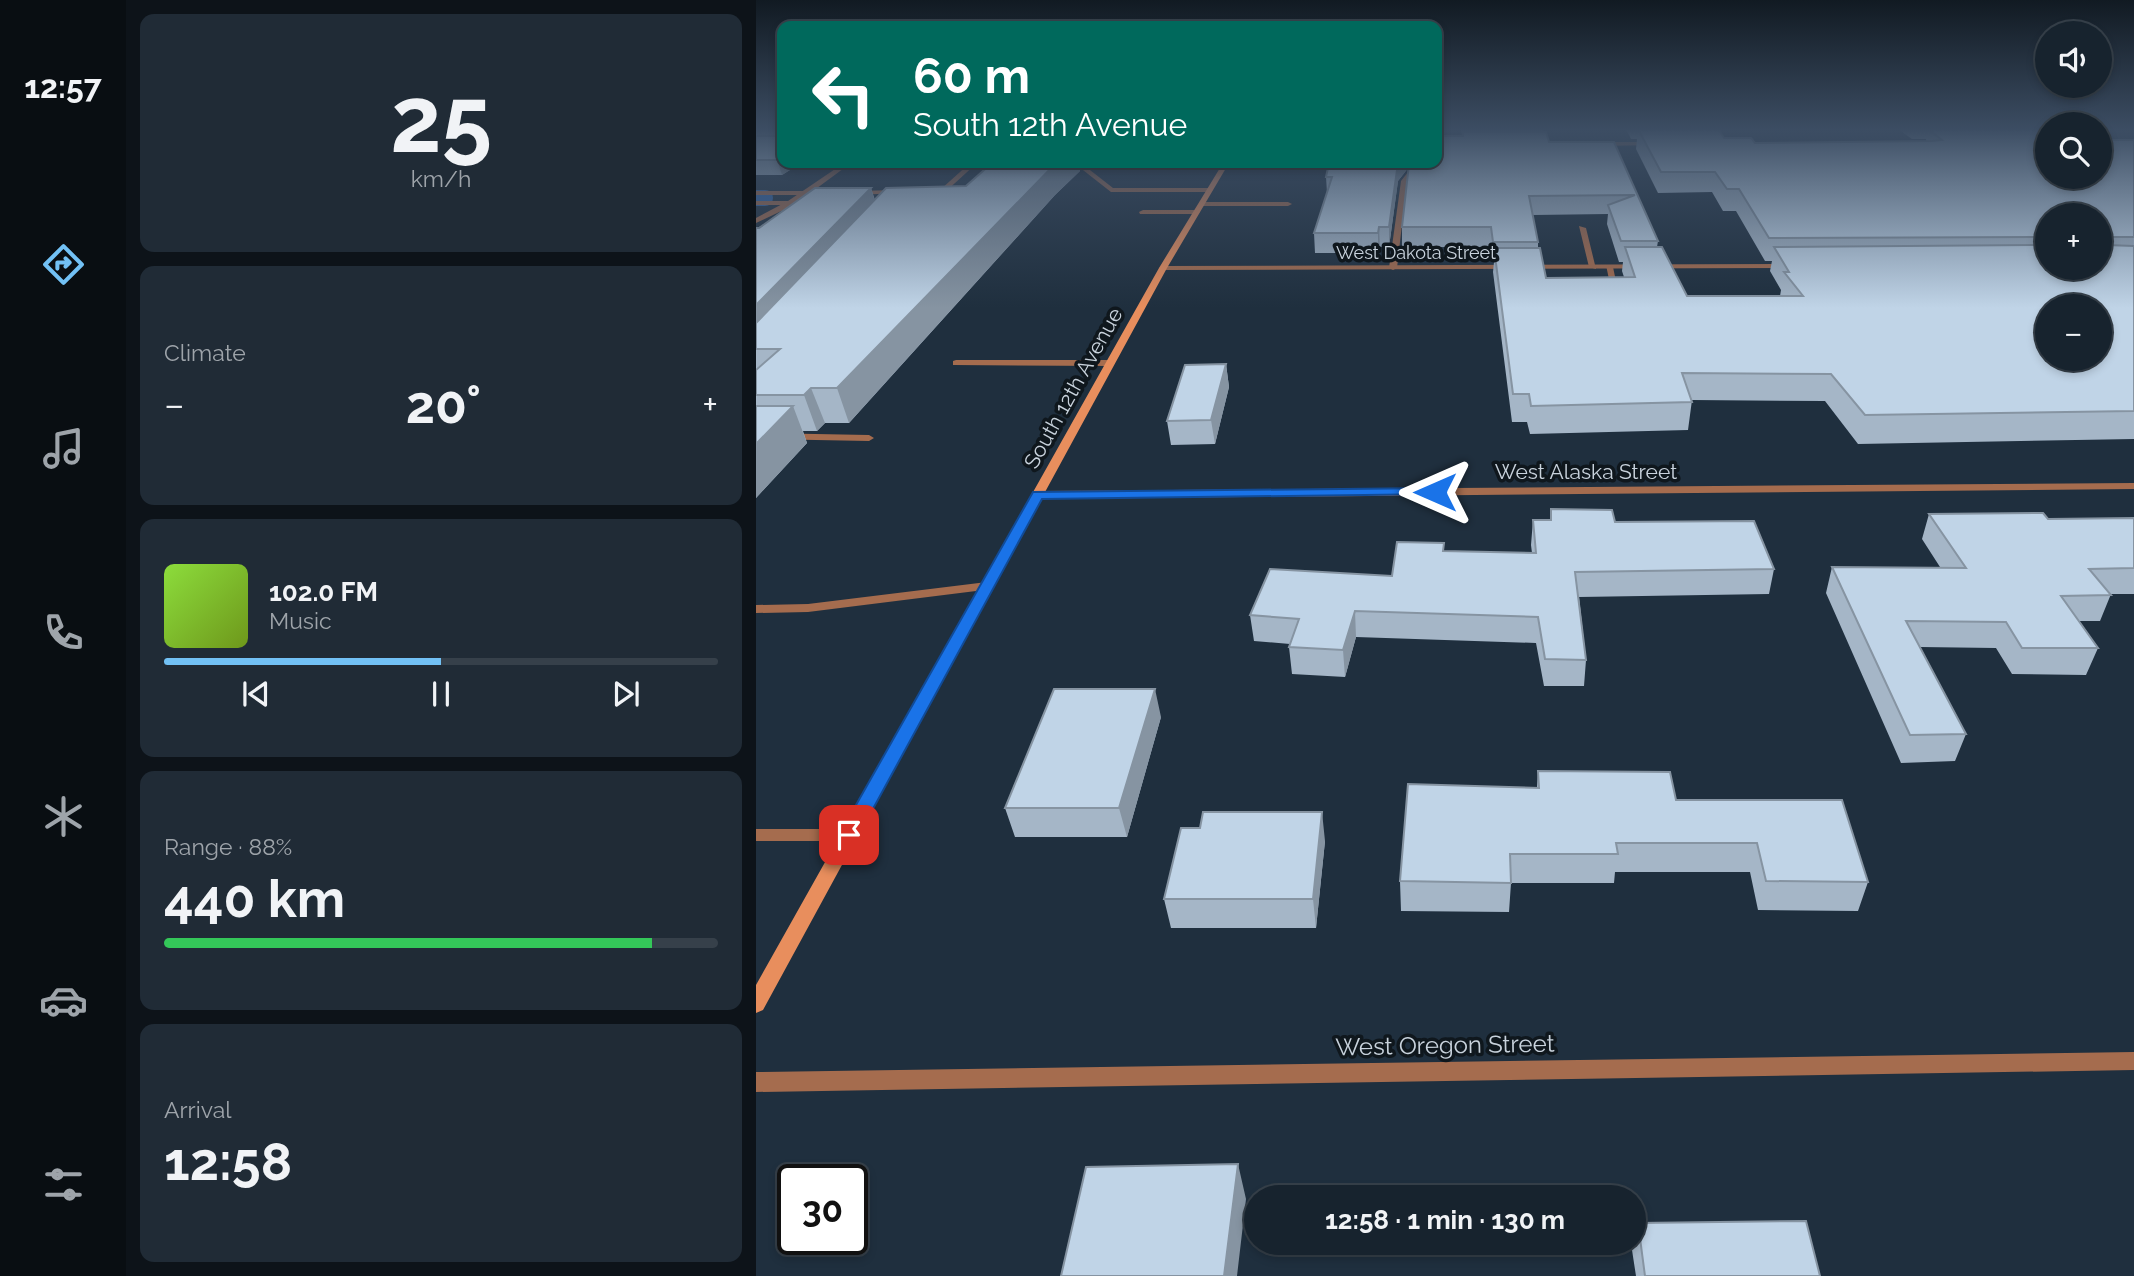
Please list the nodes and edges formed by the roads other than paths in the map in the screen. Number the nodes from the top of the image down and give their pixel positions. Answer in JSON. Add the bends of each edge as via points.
{"nodes":[{"id":1,"x":811,"y":189,"type":"edge"},
{"id":2,"x":946,"y":189,"type":"edge"},
{"id":3,"x":1109,"y":189,"type":"edge"},
{"id":4,"x":1403,"y":189,"type":"edge"},
{"id":5,"x":1209,"y":190,"type":"joint"},
{"id":6,"x":846,"y":192,"type":"edge"},
{"id":7,"x":915,"y":192,"type":"edge"},
{"id":8,"x":929,"y":192,"type":"edge"},
{"id":9,"x":756,"y":193,"type":"edge"},
{"id":10,"x":805,"y":193,"type":"junction"},
{"id":11,"x":819,"y":193,"type":"edge"},
{"id":12,"x":756,"y":203,"type":"edge"},
{"id":13,"x":791,"y":203,"type":"junction"},
{"id":14,"x":825,"y":203,"type":"edge"},
{"id":15,"x":1288,"y":204,"type":"dead end"},
{"id":16,"x":1199,"y":208,"type":"junction"},
{"id":17,"x":1143,"y":212,"type":"dead end"},
{"id":18,"x":756,"y":221,"type":"edge"},
{"id":19,"x":1582,"y":228,"type":"dead end"},
{"id":20,"x":1801,"y":266,"type":"edge"},
{"id":21,"x":1553,"y":267,"type":"junction"},
{"id":22,"x":1593,"y":267,"type":"junction"},
{"id":23,"x":1609,"y":267,"type":"junction"},
{"id":24,"x":1163,"y":268,"type":"junction"},
{"id":25,"x":1393,"y":268,"type":"junction"},
{"id":26,"x":1555,"y":278,"type":"edge"},
{"id":27,"x":1615,"y":289,"type":"edge"},
{"id":28,"x":956,"y":363,"type":"dead end"},
{"id":29,"x":1111,"y":363,"type":"junction"},
{"id":30,"x":756,"y":436,"type":"edge"},
{"id":31,"x":869,"y":438,"type":"dead end"},
{"id":32,"x":2134,"y":486,"type":"edge"},
{"id":33,"x":1037,"y":495,"type":"junction"},
{"id":34,"x":987,"y":586,"type":"junction"},
{"id":35,"x":756,"y":609,"type":"edge"},
{"id":36,"x":756,"y":835,"type":"edge"},
{"id":37,"x":849,"y":835,"type":"junction"},
{"id":38,"x":757,"y":1001,"type":"edge"},
{"id":39,"x":2134,"y":1061,"type":"edge"},
{"id":40,"x":756,"y":1082,"type":"edge"}],
"edges":[{"from":1,"to":10,"type":"street"},
{"from":2,"to":8,"type":"street"},
{"from":3,"to":5,"type":"street"},
{"from":4,"to":25,"type":"street"},
{"from":5,"to":16,"type":"main road","name":"South 12th Avenue"},
{"from":6,"to":7,"type":"street"},
{"from":9,"to":10,"type":"street"},
{"from":10,"to":11,"type":"street"},
{"from":10,"to":13,"type":"street"},
{"from":12,"to":13,"type":"street"},
{"from":13,"to":14,"type":"street"},
{"from":13,"to":18,"type":"street"},
{"from":15,"to":16,"type":"street"},
{"from":16,"to":17,"type":"street"},
{"from":16,"to":24,"type":"main road","name":"South 12th Avenue"},
{"from":19,"to":22,"type":"street"},
{"from":20,"to":23,"type":"street","name":"West Dakota Street"},
{"from":21,"to":22,"type":"street","name":"West Dakota Street"},
{"from":21,"to":25,"type":"street","name":"West Dakota Street"},
{"from":21,"to":26,"type":"street"},
{"from":22,"to":23,"type":"street","name":"West Dakota Street"},
{"from":23,"to":27,"type":"street"},
{"from":24,"to":25,"type":"street","name":"West Dakota Street"},
{"from":24,"to":29,"type":"main road","name":"South 12th Avenue"},
{"from":28,"to":29,"type":"street"},
{"from":29,"to":33,"type":"main road","name":"South 12th Avenue"},
{"from":30,"to":31,"type":"street"},
{"from":32,"to":33,"type":"street","name":"West Alaska Street"},
{"from":33,"to":34,"type":"main road","name":"South 12th Avenue"},
{"from":34,"to":35,"type":"street","via":[[808,608]]},
{"from":34,"to":37,"type":"main road","name":"South 12th Avenue"},
{"from":36,"to":37,"type":"street"},
{"from":37,"to":38,"type":"main road","name":"South 12th Avenue"},
{"from":39,"to":40,"type":"street","name":"West Oregon Street"}]}
